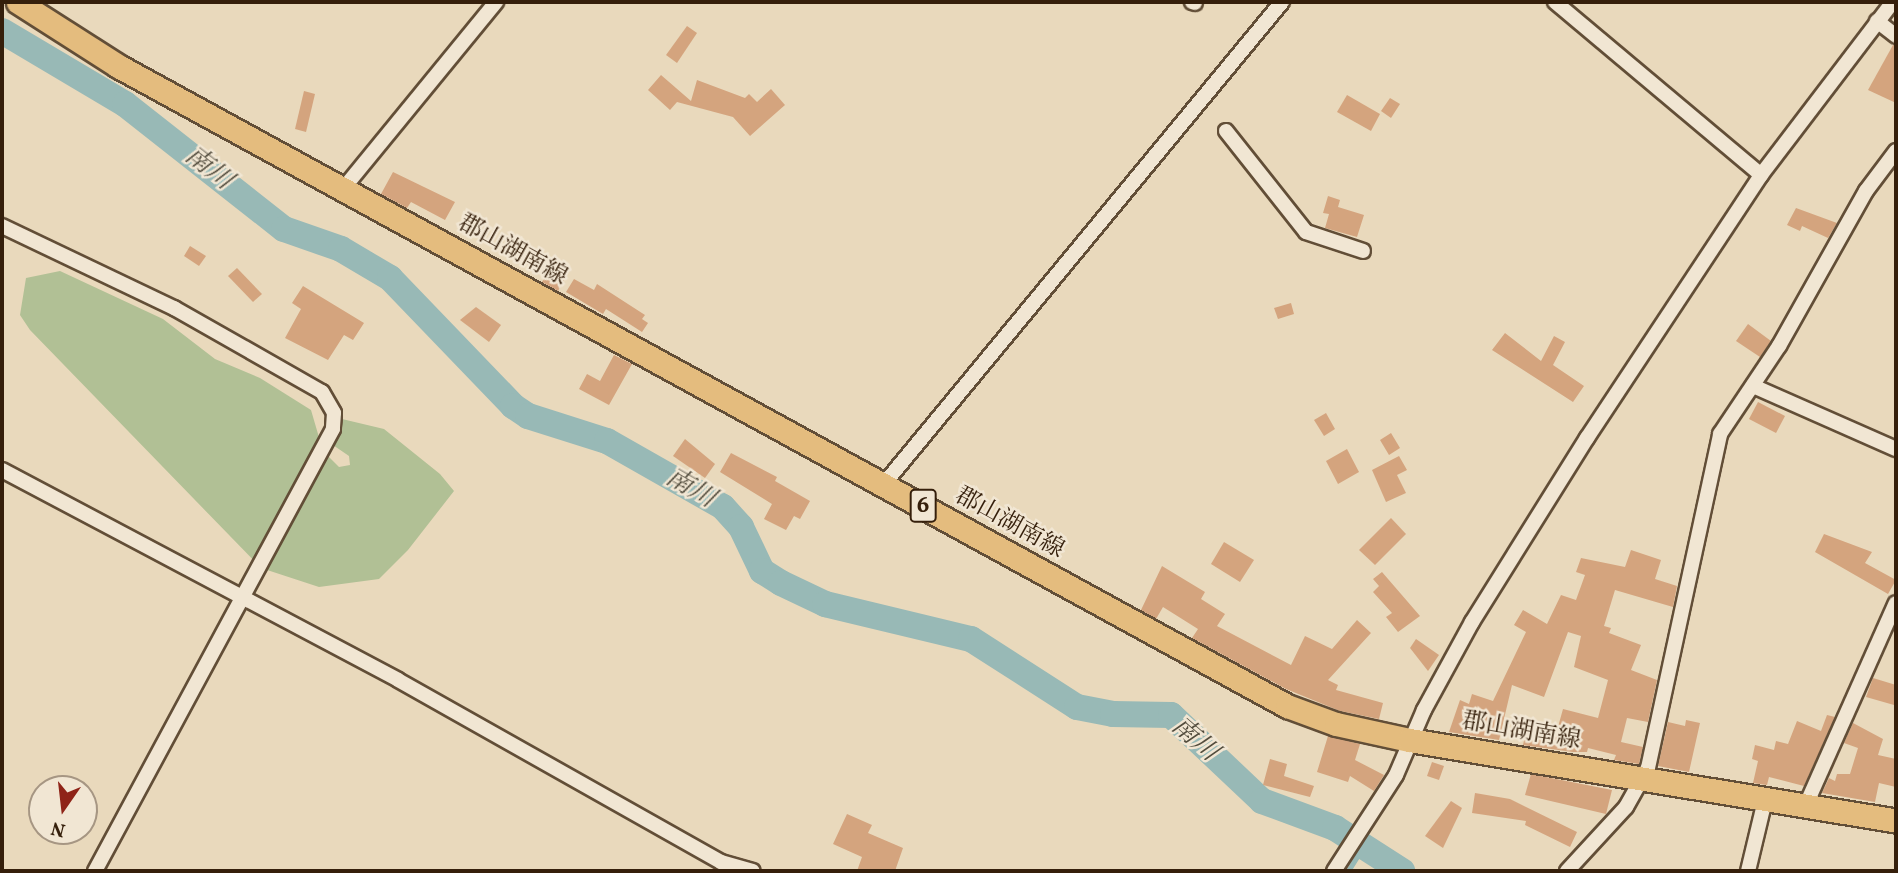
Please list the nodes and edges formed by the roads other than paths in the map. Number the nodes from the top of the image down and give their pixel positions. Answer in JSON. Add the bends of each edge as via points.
{"nodes":[{"id":1,"x":18,"y":2,"type":"edge"},
{"id":2,"x":496,"y":2,"type":"edge"},
{"id":3,"x":1282,"y":2,"type":"edge"},
{"id":4,"x":1555,"y":2,"type":"edge"},
{"id":5,"x":1893,"y":2,"type":"edge"},
{"id":6,"x":1877,"y":20,"type":"junction"},
{"id":7,"x":1896,"y":36,"type":"edge"},
{"id":8,"x":1226,"y":131,"type":"dead end"},
{"id":9,"x":1896,"y":151,"type":"edge"},
{"id":10,"x":1761,"y":174,"type":"junction"},
{"id":11,"x":343,"y":189,"type":"junction"},
{"id":12,"x":2,"y":226,"type":"edge"},
{"id":13,"x":1363,"y":251,"type":"dead end"},
{"id":14,"x":1754,"y":386,"type":"junction"},
{"id":15,"x":1896,"y":449,"type":"edge"},
{"id":16,"x":2,"y":470,"type":"edge"},
{"id":17,"x":884,"y":484,"type":"junction"},
{"id":18,"x":242,"y":600,"type":"junction"},
{"id":19,"x":1896,"y":603,"type":"edge"},
{"id":20,"x":1409,"y":740,"type":"junction"},
{"id":21,"x":1641,"y":780,"type":"junction"},
{"id":22,"x":1765,"y":800,"type":"junction"},
{"id":23,"x":1805,"y":807,"type":"junction"},
{"id":24,"x":1896,"y":821,"type":"edge"},
{"id":25,"x":95,"y":871,"type":"edge"},
{"id":26,"x":754,"y":871,"type":"edge"},
{"id":27,"x":1334,"y":871,"type":"edge"},
{"id":28,"x":1567,"y":871,"type":"edge"},
{"id":29,"x":1748,"y":871,"type":"edge"}],
"edges":[{"from":1,"to":11,"type":"main road","name":"郡山湖南線","number":"6","via":[[118,66]]},
{"from":2,"to":11,"type":"street"},
{"from":3,"to":17,"type":"street"},
{"from":4,"to":10,"type":"street"},
{"from":5,"to":6,"type":"street"},
{"from":6,"to":7,"type":"street"},
{"from":6,"to":10,"type":"street"},
{"from":8,"to":13,"type":"street","via":[[1306,232]]},
{"from":9,"to":14,"type":"street","via":[[1866,191]]},
{"from":10,"to":20,"type":"street","via":[[1472,622]]},
{"from":11,"to":17,"type":"main road","name":"郡山湖南線","number":"6"},
{"from":12,"to":18,"type":"street","via":[[174,308],[327,397],[333,429]]},
{"from":14,"to":15,"type":"street"},
{"from":14,"to":21,"type":"street","via":[[1720,433],[1681,601],[1670,677]]},
{"from":16,"to":18,"type":"street"},
{"from":17,"to":20,"type":"main road","name":"郡山湖南線","number":"6","via":[[1287,706],[1336,724]]},
{"from":18,"to":25,"type":"street"},
{"from":18,"to":26,"type":"street","via":[[398,680],[721,862]]},
{"from":19,"to":23,"type":"street"},
{"from":20,"to":21,"type":"main road","name":"郡山湖南線","number":"6"},
{"from":20,"to":27,"type":"street","via":[[1396,775]]},
{"from":21,"to":22,"type":"main road","name":"郡山湖南線","number":"6"},
{"from":21,"to":28,"type":"street","via":[[1626,807]]},
{"from":22,"to":23,"type":"main road","name":"郡山湖南線","number":"6"},
{"from":22,"to":29,"type":"street"},
{"from":23,"to":24,"type":"main road","name":"郡山湖南線","number":"6"}]}
